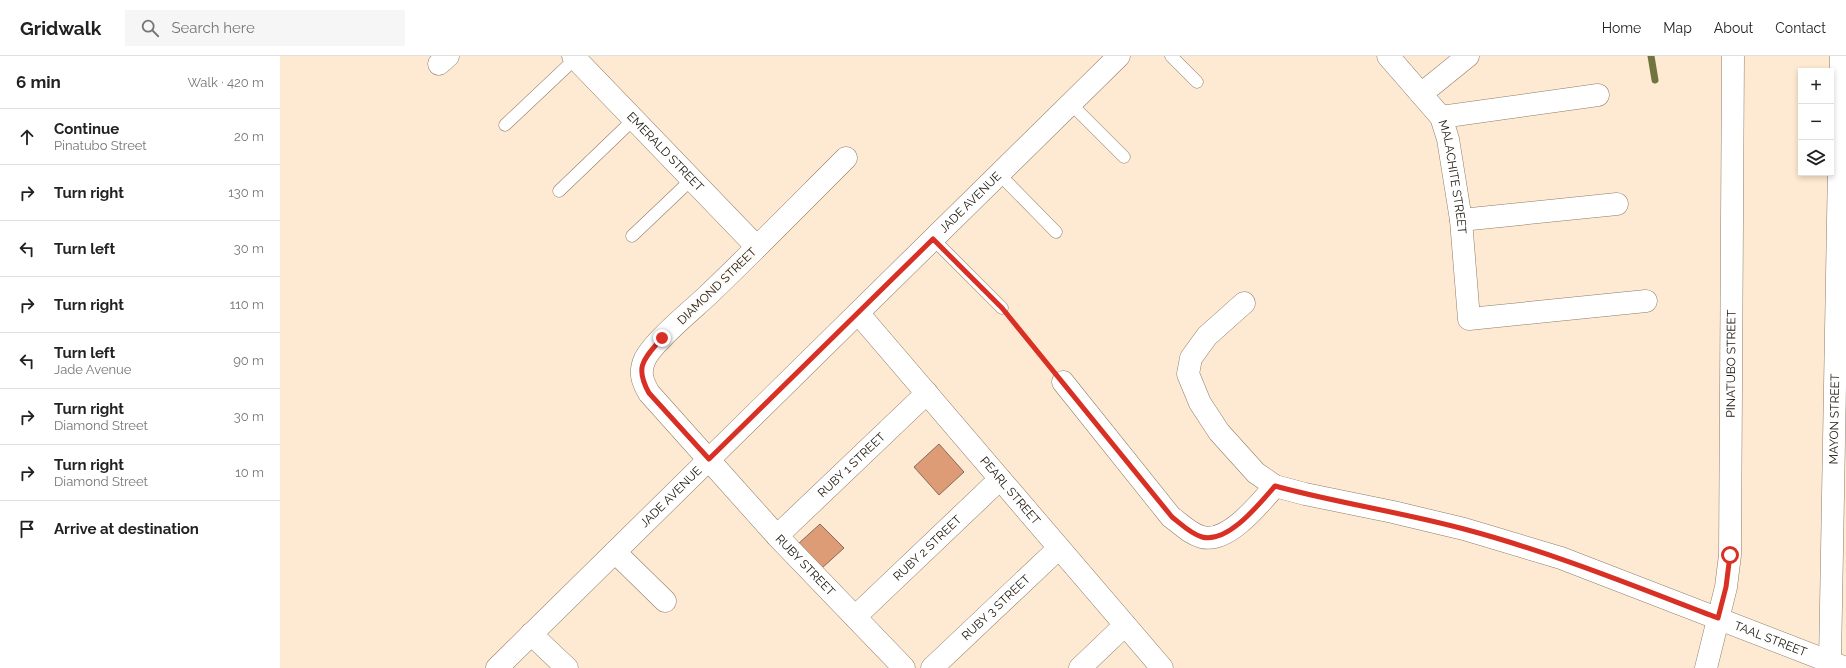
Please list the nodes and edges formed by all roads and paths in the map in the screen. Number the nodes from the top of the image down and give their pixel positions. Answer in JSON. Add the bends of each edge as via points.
{"nodes":[{"id":1,"x":1120,"y":56,"type":"edge"},
{"id":2,"x":1171,"y":56,"type":"edge"},
{"id":3,"x":1388,"y":56,"type":"edge"},
{"id":4,"x":1468,"y":56,"type":"edge"},
{"id":5,"x":1733,"y":56,"type":"edge"},
{"id":6,"x":1841,"y":56,"type":"edge"},
{"id":7,"x":575,"y":57,"type":"edge"},
{"id":8,"x":1197,"y":82,"type":"dead end"},
{"id":9,"x":1421,"y":94,"type":"junction"},
{"id":10,"x":1598,"y":95,"type":"dead end"},
{"id":11,"x":1071,"y":104,"type":"junction"},
{"id":12,"x":1441,"y":116,"type":"junction"},
{"id":13,"x":634,"y":119,"type":"junction"},
{"id":14,"x":506,"y":125,"type":"dead end"},
{"id":15,"x":1124,"y":157,"type":"dead end"},
{"id":16,"x":846,"y":158,"type":"dead end"},
{"id":17,"x":999,"y":174,"type":"junction"},
{"id":18,"x":692,"y":179,"type":"junction"},
{"id":19,"x":559,"y":191,"type":"dead end"},
{"id":20,"x":1617,"y":204,"type":"dead end"},
{"id":21,"x":1461,"y":220,"type":"junction"},
{"id":22,"x":1056,"y":232,"type":"dead end"},
{"id":23,"x":632,"y":236,"type":"dead end"},
{"id":24,"x":933,"y":239,"type":"junction"},
{"id":25,"x":757,"y":247,"type":"junction"},
{"id":26,"x":1646,"y":301,"type":"dead end"},
{"id":27,"x":1244,"y":303,"type":"dead end"},
{"id":28,"x":1002,"y":308,"type":"joint"},
{"id":29,"x":858,"y":313,"type":"junction"},
{"id":30,"x":1063,"y":382,"type":"joint"},
{"id":31,"x":927,"y":393,"type":"junction"},
{"id":32,"x":709,"y":459,"type":"junction"},
{"id":33,"x":1000,"y":479,"type":"junction"},
{"id":34,"x":1275,"y":486,"type":"junction"},
{"id":35,"x":777,"y":536,"type":"junction"},
{"id":36,"x":1059,"y":548,"type":"junction"},
{"id":37,"x":614,"y":552,"type":"junction"},
{"id":38,"x":665,"y":602,"type":"dead end"},
{"id":39,"x":855,"y":617,"type":"junction"},
{"id":40,"x":1718,"y":618,"type":"junction"},
{"id":41,"x":1125,"y":625,"type":"junction"},
{"id":42,"x":531,"y":634,"type":"junction"},
{"id":43,"x":1838,"y":664,"type":"edge"},
{"id":44,"x":496,"y":668,"type":"edge"},
{"id":45,"x":567,"y":668,"type":"edge"},
{"id":46,"x":904,"y":668,"type":"edge"},
{"id":47,"x":932,"y":668,"type":"edge"},
{"id":48,"x":1080,"y":668,"type":"edge"},
{"id":49,"x":1162,"y":668,"type":"edge"},
{"id":50,"x":1706,"y":668,"type":"edge"}],
"edges":[{"from":1,"to":11,"type":"street","name":"JADE AVENUE"},
{"from":2,"to":8,"type":"lane"},
{"from":3,"to":9,"type":"street","name":"MALACHITE STREET"},
{"from":4,"to":9,"type":"street"},
{"from":5,"to":40,"type":"street","name":"PINATUBO STREET","via":[[1730,555],[1726,587]]},
{"from":6,"to":43,"type":"street","name":"MAYON STREET"},
{"from":7,"to":13,"type":"street","name":"EMERALD STREET"},
{"from":7,"to":14,"type":"lane"},
{"from":9,"to":12,"type":"street","name":"MALACHITE STREET"},
{"from":10,"to":12,"type":"street"},
{"from":11,"to":15,"type":"lane"},
{"from":11,"to":17,"type":"street","name":"JADE AVENUE"},
{"from":12,"to":21,"type":"street","name":"MALACHITE STREET","via":[[1448,139]]},
{"from":13,"to":18,"type":"street","name":"EMERALD STREET"},
{"from":13,"to":19,"type":"lane"},
{"from":16,"to":25,"type":"street","name":"DIAMOND STREET"},
{"from":17,"to":22,"type":"lane"},
{"from":17,"to":24,"type":"street","name":"JADE AVENUE"},
{"from":18,"to":23,"type":"lane"},
{"from":18,"to":25,"type":"street","name":"EMERALD STREET"},
{"from":20,"to":21,"type":"street"},
{"from":21,"to":26,"type":"street","name":"MALACHITE STREET","via":[[1469,319]]},
{"from":24,"to":28,"type":"lane"},
{"from":24,"to":29,"type":"street","name":"JADE AVENUE"},
{"from":25,"to":32,"type":"street","name":"DIAMOND STREET","via":[[662,338],[646,358],[640,372],[649,393]]},
{"from":27,"to":34,"type":"street","name":"TAAL STREET","via":[[1207,336],[1191,358],[1188,374],[1200,403],[1219,432],[1256,473]]},
{"from":28,"to":30,"type":"path"},
{"from":29,"to":31,"type":"street","name":"PEARL STREET"},
{"from":29,"to":32,"type":"street","name":"JADE AVENUE"},
{"from":30,"to":34,"type":"street","via":[[1172,517],[1203,538],[1218,536],[1234,528],[1247,518]]},
{"from":31,"to":33,"type":"street","name":"PEARL STREET"},
{"from":31,"to":35,"type":"street","name":"RUBY 1 STREET"},
{"from":32,"to":35,"type":"street","name":"RUBY STREET"},
{"from":32,"to":37,"type":"street","name":"JADE AVENUE"},
{"from":33,"to":36,"type":"street","name":"PEARL STREET"},
{"from":33,"to":39,"type":"street","name":"RUBY 2 STREET"},
{"from":34,"to":40,"type":"street","name":"TAAL STREET","via":[[1464,529],[1561,558]]},
{"from":35,"to":39,"type":"street","name":"RUBY STREET"},
{"from":36,"to":41,"type":"street","name":"PEARL STREET"},
{"from":36,"to":47,"type":"street","name":"RUBY 3 STREET"},
{"from":37,"to":38,"type":"street"},
{"from":37,"to":42,"type":"street","name":"JADE AVENUE"},
{"from":39,"to":46,"type":"street","name":"RUBY STREET"},
{"from":40,"to":43,"type":"street","name":"TAAL STREET"},
{"from":40,"to":50,"type":"street","name":"PINATUBO STREET"},
{"from":41,"to":48,"type":"street"},
{"from":41,"to":49,"type":"street","name":"PEARL STREET"},
{"from":42,"to":44,"type":"street","name":"JADE AVENUE"},
{"from":42,"to":45,"type":"street"}]}
